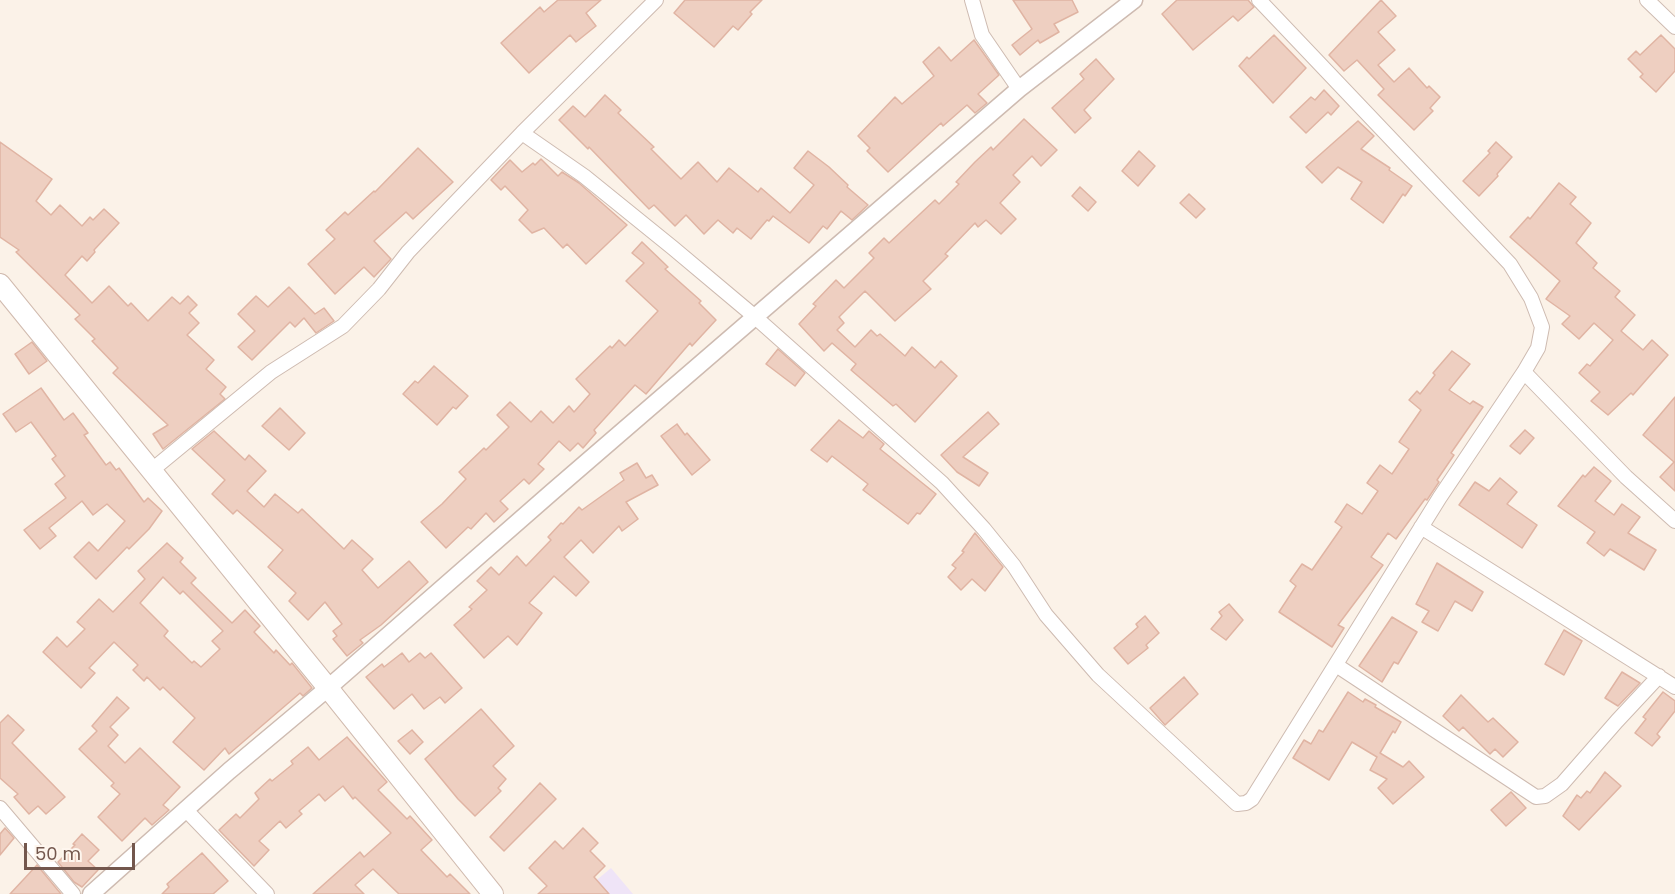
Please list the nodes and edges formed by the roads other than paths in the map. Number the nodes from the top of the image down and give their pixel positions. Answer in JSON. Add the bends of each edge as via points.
{"nodes":[{"id":1,"x":656,"y":0,"type":"edge"},
{"id":2,"x":972,"y":0,"type":"edge"},
{"id":3,"x":1134,"y":0,"type":"edge"},
{"id":4,"x":1259,"y":0,"type":"edge"},
{"id":5,"x":1647,"y":0,"type":"edge"},
{"id":6,"x":1675,"y":27,"type":"edge"},
{"id":7,"x":1019,"y":89,"type":"junction"},
{"id":8,"x":522,"y":133,"type":"junction"},
{"id":9,"x":0,"y":284,"type":"edge"},
{"id":10,"x":754,"y":316,"type":"junction"},
{"id":11,"x":1524,"y":372,"type":"junction"},
{"id":12,"x":152,"y":470,"type":"junction"},
{"id":13,"x":1675,"y":521,"type":"edge"},
{"id":14,"x":1421,"y":527,"type":"junction"},
{"id":15,"x":1336,"y":665,"type":"junction"},
{"id":16,"x":1659,"y":676,"type":"junction"},
{"id":17,"x":1675,"y":687,"type":"edge"},
{"id":18,"x":328,"y":688,"type":"junction"},
{"id":19,"x":0,"y":808,"type":"edge"},
{"id":20,"x":186,"y":810,"type":"junction"},
{"id":21,"x":73,"y":894,"type":"edge"},
{"id":22,"x":91,"y":894,"type":"edge"},
{"id":23,"x":267,"y":894,"type":"edge"},
{"id":24,"x":493,"y":894,"type":"edge"}],
"edges":[{"from":1,"to":8,"type":"street"},
{"from":2,"to":7,"type":"street","via":[[982,35]]},
{"from":3,"to":7,"type":"street"},
{"from":4,"to":11,"type":"street","via":[[1510,264],[1531,298],[1542,327],[1538,348]]},
{"from":5,"to":6,"type":"street"},
{"from":7,"to":10,"type":"street"},
{"from":8,"to":10,"type":"street","via":[[584,176]]},
{"from":8,"to":12,"type":"street","via":[[343,326],[271,372]]},
{"from":9,"to":12,"type":"main road"},
{"from":10,"to":15,"type":"street","via":[[942,483],[984,529],[1046,615],[1098,675],[1237,804],[1246,804],[1251,799]]},
{"from":10,"to":18,"type":"street"},
{"from":11,"to":13,"type":"street","via":[[1626,477]]},
{"from":11,"to":14,"type":"street"},
{"from":12,"to":18,"type":"main road"},
{"from":14,"to":15,"type":"street"},
{"from":14,"to":16,"type":"street"},
{"from":15,"to":16,"type":"street","via":[[1536,797],[1545,796],[1562,784]]},
{"from":16,"to":17,"type":"street"},
{"from":18,"to":20,"type":"street"},
{"from":18,"to":24,"type":"main road"},
{"from":19,"to":21,"type":"street"},
{"from":20,"to":22,"type":"street"},
{"from":20,"to":23,"type":"street"}]}
